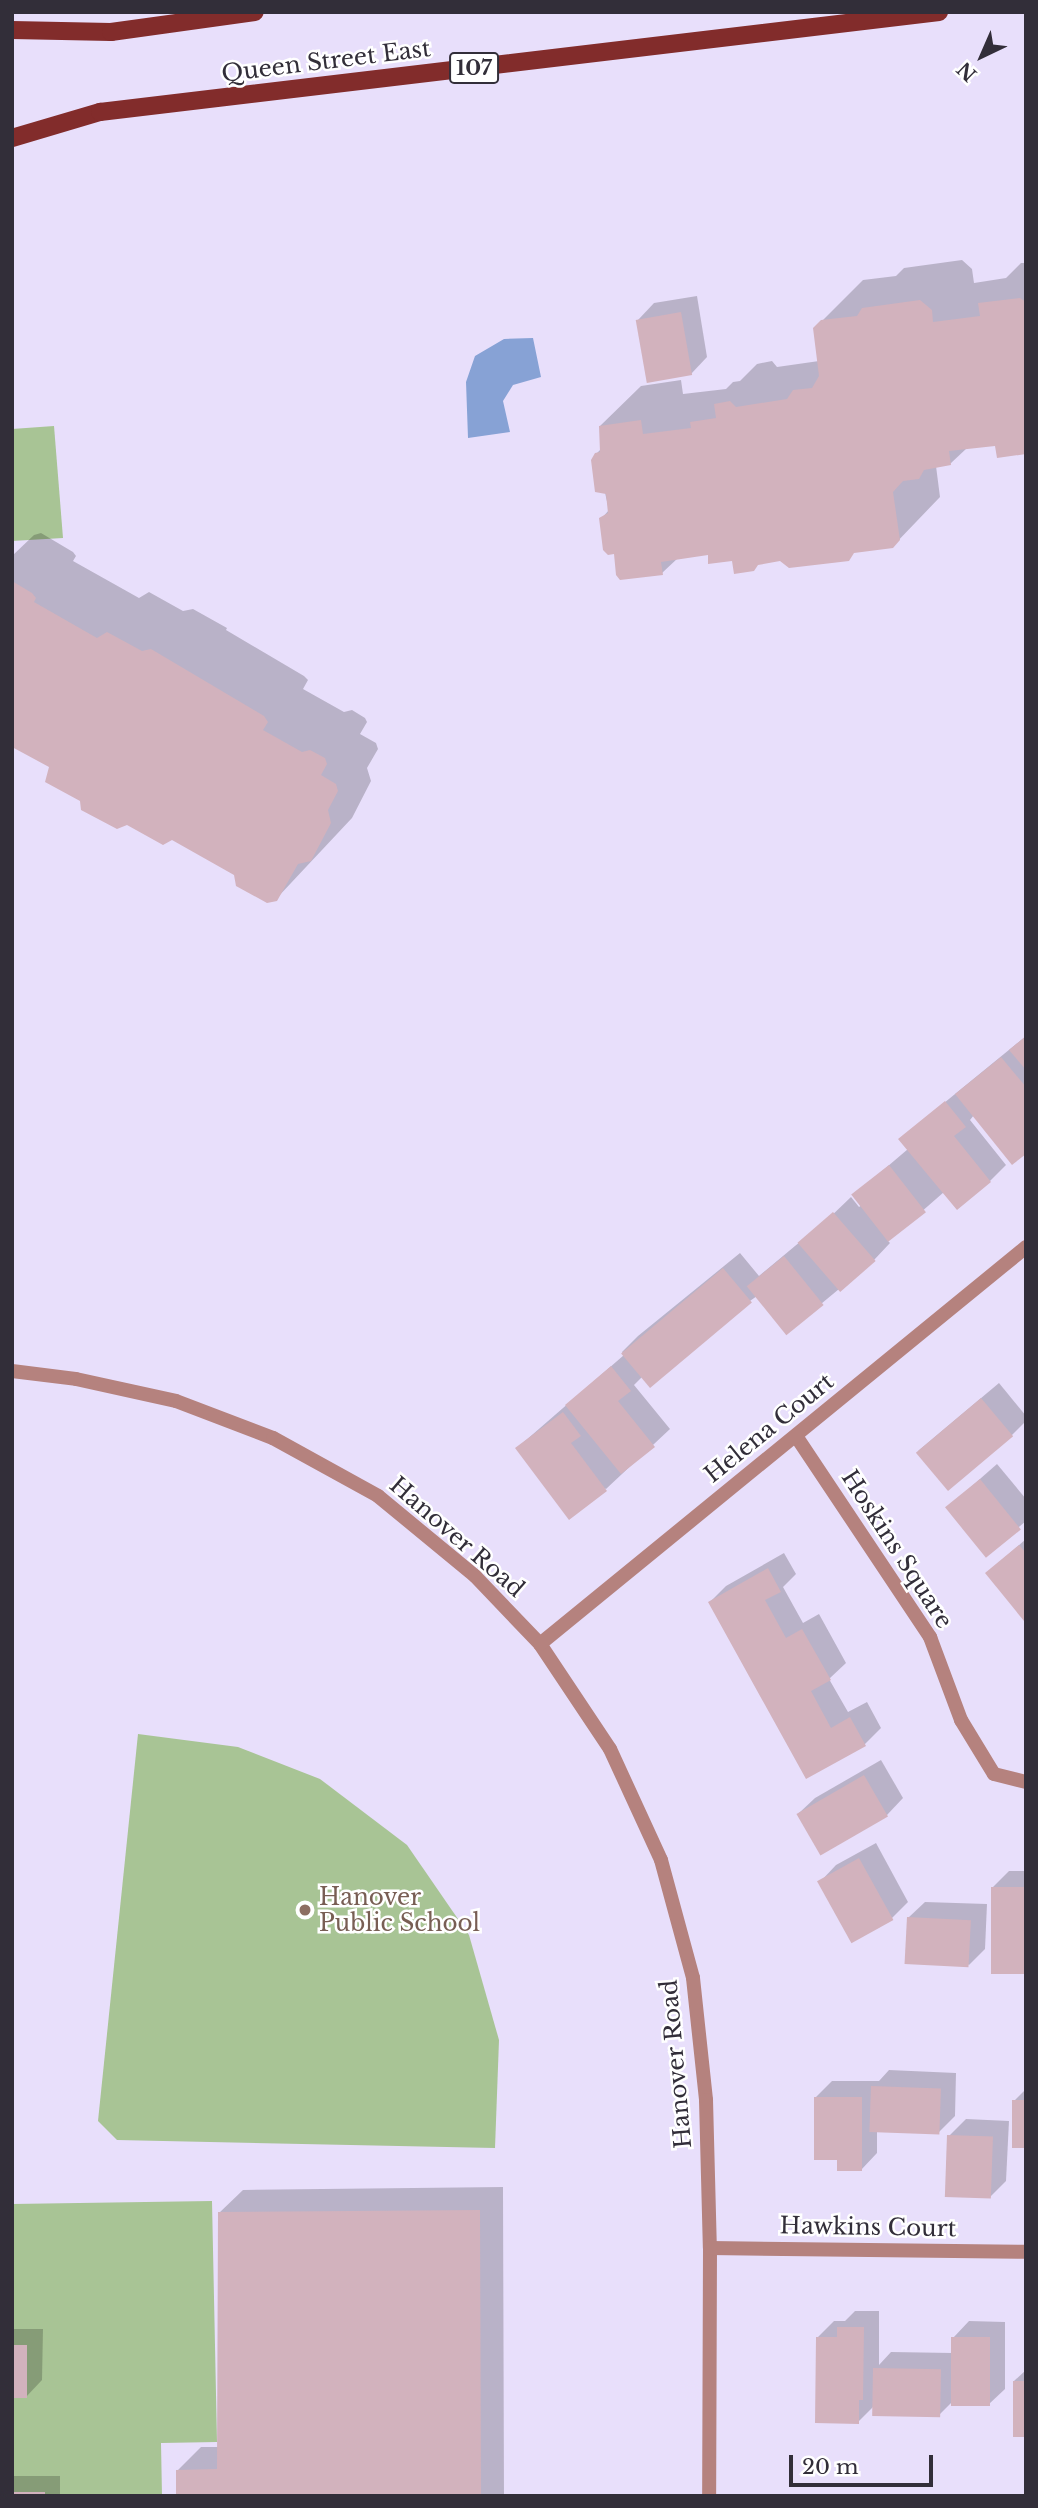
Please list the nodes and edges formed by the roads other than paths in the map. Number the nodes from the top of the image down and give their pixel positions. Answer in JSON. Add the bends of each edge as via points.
{"nodes":[{"id":1,"x":255,"y":12,"type":"edge"},
{"id":2,"x":939,"y":12,"type":"edge"},
{"id":3,"x":12,"y":30,"type":"edge"},
{"id":4,"x":12,"y":138,"type":"edge"},
{"id":5,"x":1026,"y":1247,"type":"edge"},
{"id":6,"x":12,"y":1371,"type":"edge"},
{"id":7,"x":796,"y":1436,"type":"junction"},
{"id":8,"x":540,"y":1644,"type":"junction"},
{"id":9,"x":1026,"y":1782,"type":"edge"},
{"id":10,"x":710,"y":2248,"type":"junction"},
{"id":11,"x":1026,"y":2252,"type":"edge"},
{"id":12,"x":709,"y":2496,"type":"edge"}],
"edges":[{"from":1,"to":3,"type":"main road","via":[[111,32]]},
{"from":2,"to":4,"type":"main road","name":"Queen Street East","number":"107","via":[[100,112]]},
{"from":5,"to":7,"type":"street","name":"Helena Court"},
{"from":6,"to":8,"type":"street","name":"Hanover Road","via":[[76,1379],[176,1401],[273,1438],[378,1496],[475,1576]]},
{"from":7,"to":8,"type":"street","name":"Helena Court"},
{"from":7,"to":9,"type":"street","name":"Hoskins Square","via":[[930,1637],[961,1720],[994,1774]]},
{"from":8,"to":10,"type":"street","name":"Hanover Road","via":[[610,1749],[661,1860],[693,1978],[706,2100]]},
{"from":10,"to":11,"type":"street","name":"Hawkins Court"},
{"from":10,"to":12,"type":"street","name":"Hanover Road"}]}
